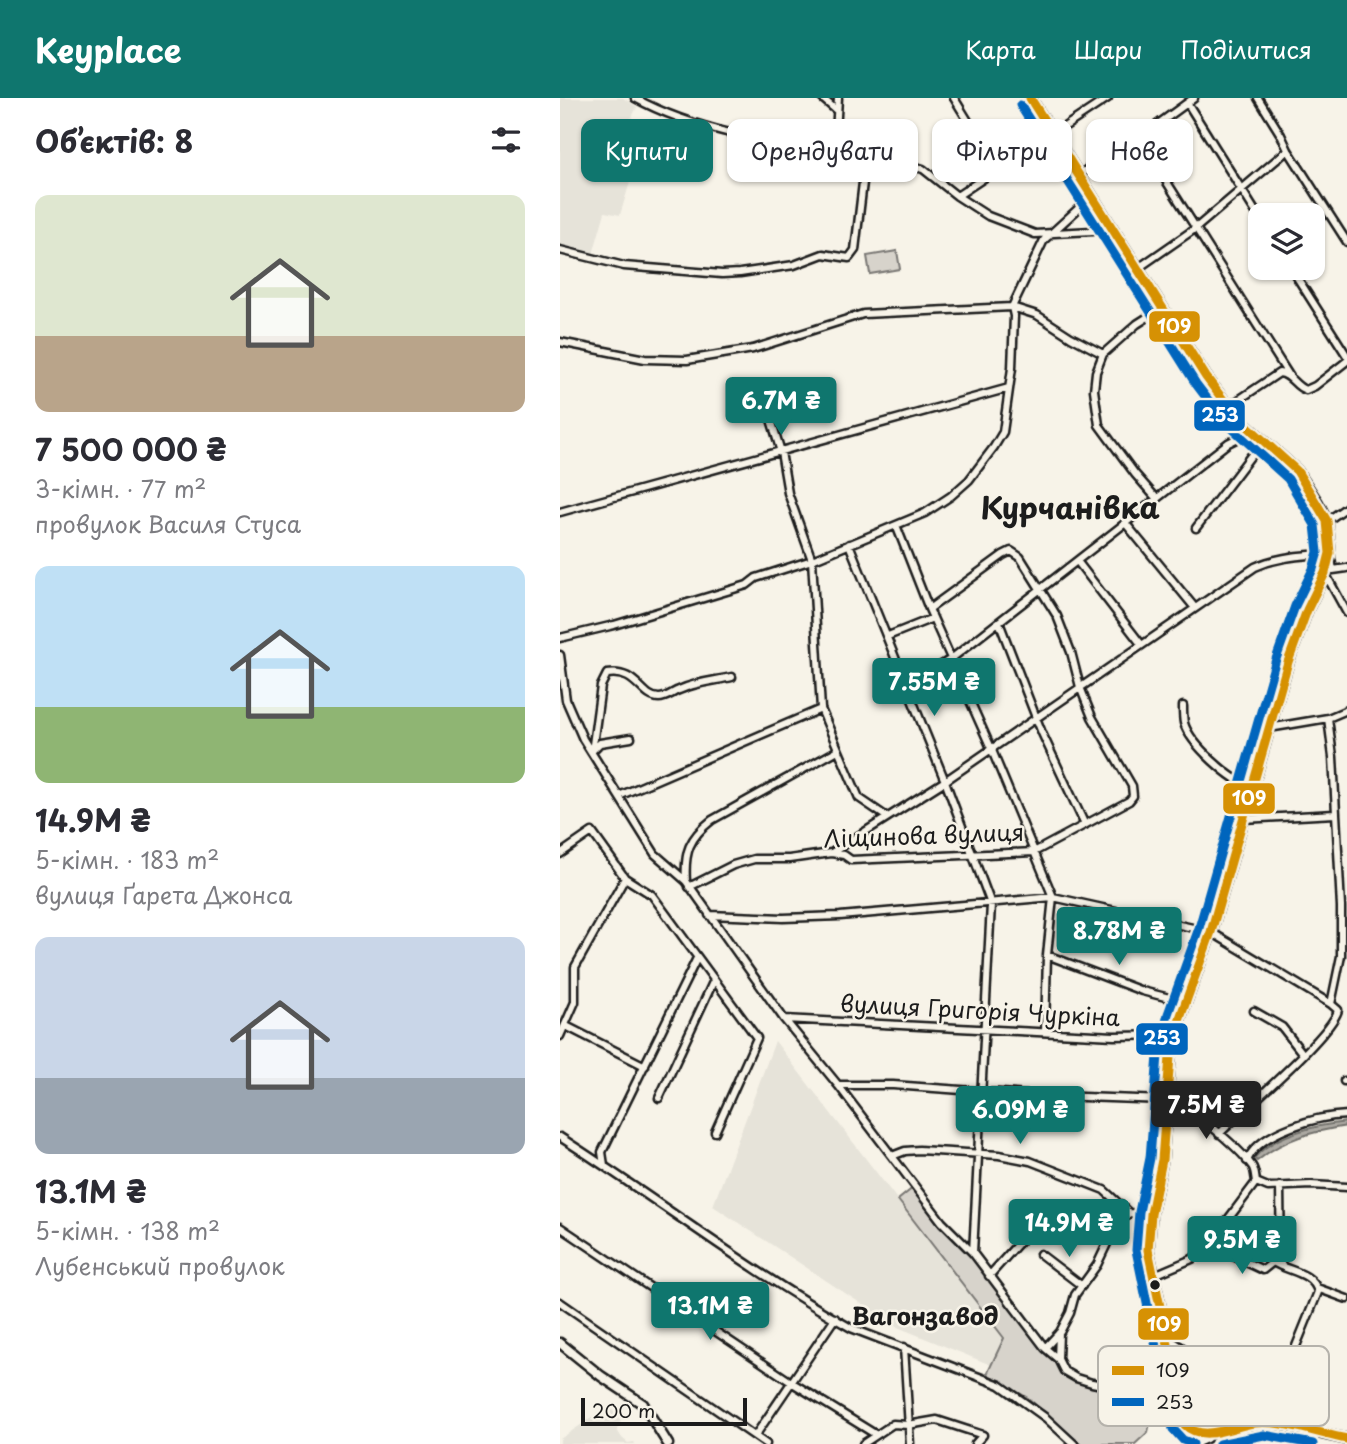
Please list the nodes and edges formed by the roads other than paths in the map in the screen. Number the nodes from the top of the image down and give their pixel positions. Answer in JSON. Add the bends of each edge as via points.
{"nodes":[{"id":1,"x":635,"y":98,"type":"edge"},
{"id":2,"x":822,"y":98,"type":"edge"},
{"id":3,"x":838,"y":98,"type":"edge"},
{"id":4,"x":954,"y":98,"type":"edge"},
{"id":5,"x":1030,"y":98,"type":"edge"},
{"id":6,"x":1108,"y":98,"type":"edge"},
{"id":7,"x":1194,"y":98,"type":"edge"},
{"id":8,"x":1258,"y":98,"type":"edge"},
{"id":9,"x":1188,"y":104,"type":"junction"},
{"id":10,"x":836,"y":110,"type":"junction"},
{"id":11,"x":836,"y":119,"type":"edge"},
{"id":12,"x":1042,"y":119,"type":"edge"},
{"id":13,"x":1166,"y":119,"type":"edge"},
{"id":14,"x":1072,"y":122,"type":"edge"},
{"id":15,"x":727,"y":131,"type":"edge"},
{"id":16,"x":1288,"y":150,"type":"junction"},
{"id":17,"x":1072,"y":166,"type":"edge"},
{"id":18,"x":918,"y":168,"type":"edge"},
{"id":19,"x":1086,"y":170,"type":"edge"},
{"id":20,"x":1078,"y":175,"type":"junction"},
{"id":21,"x":863,"y":182,"type":"edge"},
{"id":22,"x":1167,"y":182,"type":"edge"},
{"id":23,"x":1242,"y":191,"type":"junction"},
{"id":24,"x":957,"y":196,"type":"junction"},
{"id":25,"x":1091,"y":197,"type":"junction"},
{"id":26,"x":1250,"y":203,"type":"edge"},
{"id":27,"x":1196,"y":228,"type":"junction"},
{"id":28,"x":1112,"y":230,"type":"junction"},
{"id":29,"x":1053,"y":234,"type":"junction"},
{"id":30,"x":1347,"y":242,"type":"edge"},
{"id":31,"x":560,"y":250,"type":"edge"},
{"id":32,"x":1137,"y":269,"type":"junction"},
{"id":33,"x":1298,"y":280,"type":"edge"},
{"id":34,"x":1012,"y":307,"type":"junction"},
{"id":35,"x":1162,"y":308,"type":"junction"},
{"id":36,"x":560,"y":342,"type":"edge"},
{"id":37,"x":1103,"y":354,"type":"junction"},
{"id":38,"x":1347,"y":359,"type":"edge"},
{"id":39,"x":1290,"y":377,"type":"junction"},
{"id":40,"x":1009,"y":388,"type":"junction"},
{"id":41,"x":1228,"y":407,"type":"junction"},
{"id":42,"x":769,"y":413,"type":"dead end"},
{"id":43,"x":1260,"y":439,"type":"junction"},
{"id":44,"x":780,"y":452,"type":"junction"},
{"id":45,"x":1157,"y":499,"type":"junction"},
{"id":46,"x":1347,"y":507,"type":"edge"},
{"id":47,"x":560,"y":512,"type":"edge"},
{"id":48,"x":1327,"y":521,"type":"junction"},
{"id":49,"x":1126,"y":524,"type":"junction"},
{"id":50,"x":896,"y":525,"type":"junction"},
{"id":51,"x":1196,"y":528,"type":"dead end"},
{"id":52,"x":849,"y":544,"type":"junction"},
{"id":53,"x":1330,"y":553,"type":"junction"},
{"id":54,"x":812,"y":561,"type":"junction"},
{"id":55,"x":1077,"y":561,"type":"junction"},
{"id":56,"x":1347,"y":568,"type":"edge"},
{"id":57,"x":1329,"y":571,"type":"junction"},
{"id":58,"x":1042,"y":589,"type":"junction"},
{"id":59,"x":1195,"y":608,"type":"junction"},
{"id":60,"x":929,"y":609,"type":"junction"},
{"id":61,"x":1347,"y":613,"type":"edge"},
{"id":62,"x":933,"y":618,"type":"junction"},
{"id":63,"x":999,"y":622,"type":"junction"},
{"id":64,"x":888,"y":636,"type":"junction"},
{"id":65,"x":560,"y":638,"type":"edge"},
{"id":66,"x":1141,"y":644,"type":"junction"},
{"id":67,"x":560,"y":654,"type":"edge"},
{"id":68,"x":951,"y":659,"type":"junction"},
{"id":69,"x":732,"y":677,"type":"dead end"},
{"id":70,"x":907,"y":687,"type":"junction"},
{"id":71,"x":1080,"y":687,"type":"junction"},
{"id":72,"x":1183,"y":706,"type":"dead end"},
{"id":73,"x":821,"y":709,"type":"junction"},
{"id":74,"x":1347,"y":709,"type":"edge"},
{"id":75,"x":1037,"y":717,"type":"junction"},
{"id":76,"x":1328,"y":718,"type":"junction"},
{"id":77,"x":1269,"y":728,"type":"junction"},
{"id":78,"x":631,"y":738,"type":"dead end"},
{"id":79,"x":991,"y":748,"type":"junction"},
{"id":80,"x":838,"y":750,"type":"junction"},
{"id":81,"x":592,"y":752,"type":"junction"},
{"id":82,"x":945,"y":781,"type":"junction"},
{"id":83,"x":1252,"y":787,"type":"junction"},
{"id":84,"x":620,"y":796,"type":"junction"},
{"id":85,"x":1335,"y":814,"type":"junction"},
{"id":86,"x":887,"y":817,"type":"junction"},
{"id":87,"x":1243,"y":819,"type":"junction"},
{"id":88,"x":1084,"y":825,"type":"junction"},
{"id":89,"x":1034,"y":852,"type":"junction"},
{"id":90,"x":831,"y":853,"type":"junction"},
{"id":91,"x":560,"y":854,"type":"edge"},
{"id":92,"x":972,"y":856,"type":"junction"},
{"id":93,"x":625,"y":878,"type":"junction"},
{"id":94,"x":687,"y":884,"type":"junction"},
{"id":95,"x":1053,"y":897,"type":"junction"},
{"id":96,"x":990,"y":904,"type":"junction"},
{"id":97,"x":709,"y":915,"type":"junction"},
{"id":98,"x":1211,"y":932,"type":"junction"},
{"id":99,"x":1047,"y":955,"type":"junction"},
{"id":100,"x":697,"y":958,"type":"junction"},
{"id":101,"x":714,"y":980,"type":"junction"},
{"id":102,"x":1185,"y":1002,"type":"junction"},
{"id":103,"x":1331,"y":1004,"type":"junction"},
{"id":104,"x":1341,"y":1009,"type":"edge"},
{"id":105,"x":1254,"y":1011,"type":"dead end"},
{"id":106,"x":784,"y":1019,"type":"junction"},
{"id":107,"x":566,"y":1026,"type":"junction"},
{"id":108,"x":983,"y":1030,"type":"junction"},
{"id":109,"x":1045,"y":1032,"type":"junction"},
{"id":110,"x":1174,"y":1035,"type":"junction"},
{"id":111,"x":560,"y":1036,"type":"edge"},
{"id":112,"x":1303,"y":1054,"type":"junction"},
{"id":113,"x":645,"y":1066,"type":"junction"},
{"id":114,"x":838,"y":1085,"type":"junction"},
{"id":115,"x":980,"y":1090,"type":"junction"},
{"id":116,"x":1166,"y":1097,"type":"junction"},
{"id":117,"x":659,"y":1098,"type":"dead end"},
{"id":118,"x":1347,"y":1115,"type":"edge"},
{"id":119,"x":715,"y":1132,"type":"dead end"},
{"id":120,"x":1219,"y":1134,"type":"junction"},
{"id":121,"x":560,"y":1138,"type":"edge"},
{"id":122,"x":977,"y":1154,"type":"junction"},
{"id":123,"x":892,"y":1156,"type":"junction"},
{"id":124,"x":1247,"y":1161,"type":"junction"},
{"id":125,"x":604,"y":1166,"type":"junction"},
{"id":126,"x":1256,"y":1181,"type":"junction"},
{"id":127,"x":1280,"y":1186,"type":"junction"},
{"id":128,"x":1347,"y":1187,"type":"edge"},
{"id":129,"x":1129,"y":1213,"type":"junction"},
{"id":130,"x":1152,"y":1214,"type":"junction"},
{"id":131,"x":560,"y":1227,"type":"edge"},
{"id":132,"x":1024,"y":1237,"type":"dead end"},
{"id":133,"x":1205,"y":1250,"type":"junction"},
{"id":134,"x":972,"y":1253,"type":"junction"},
{"id":135,"x":1040,"y":1254,"type":"dead end"},
{"id":136,"x":1281,"y":1266,"type":"junction"},
{"id":137,"x":989,"y":1276,"type":"junction"},
{"id":138,"x":1152,"y":1276,"type":"junction"},
{"id":139,"x":1082,"y":1286,"type":"junction"},
{"id":140,"x":1317,"y":1288,"type":"junction"},
{"id":141,"x":1347,"y":1299,"type":"edge"},
{"id":142,"x":560,"y":1302,"type":"edge"},
{"id":143,"x":835,"y":1318,"type":"junction"},
{"id":144,"x":1059,"y":1333,"type":"junction"},
{"id":145,"x":1166,"y":1337,"type":"junction"},
{"id":146,"x":560,"y":1343,"type":"edge"},
{"id":147,"x":1168,"y":1346,"type":"edge"},
{"id":148,"x":1180,"y":1346,"type":"edge"},
{"id":149,"x":1297,"y":1346,"type":"edge"},
{"id":150,"x":904,"y":1348,"type":"junction"},
{"id":151,"x":1045,"y":1348,"type":"junction"},
{"id":152,"x":1058,"y":1359,"type":"junction"},
{"id":153,"x":791,"y":1382,"type":"junction"},
{"id":154,"x":1098,"y":1384,"type":"edge"},
{"id":155,"x":908,"y":1425,"type":"junction"},
{"id":156,"x":1185,"y":1426,"type":"edge"},
{"id":157,"x":1242,"y":1426,"type":"edge"},
{"id":158,"x":1286,"y":1426,"type":"edge"},
{"id":159,"x":875,"y":1434,"type":"junction"},
{"id":160,"x":755,"y":1436,"type":"junction"},
{"id":161,"x":1344,"y":1440,"type":"edge"},
{"id":162,"x":1207,"y":1441,"type":"edge"},
{"id":163,"x":668,"y":1444,"type":"edge"},
{"id":164,"x":766,"y":1444,"type":"edge"},
{"id":165,"x":863,"y":1444,"type":"edge"},
{"id":166,"x":910,"y":1444,"type":"edge"},
{"id":167,"x":975,"y":1444,"type":"edge"},
{"id":168,"x":1074,"y":1444,"type":"edge"},
{"id":169,"x":1192,"y":1444,"type":"edge"}],
"edges":[{"from":1,"to":15,"type":"street"},
{"from":2,"to":10,"type":"street"},
{"from":3,"to":10,"type":"street"},
{"from":4,"to":24,"type":"street","via":[[995,165],[990,174]]},
{"from":5,"to":12,"type":"main road"},
{"from":6,"to":14,"type":"street"},
{"from":7,"to":9,"type":"street"},
{"from":8,"to":16,"type":"street"},
{"from":9,"to":13,"type":"street"},
{"from":9,"to":23,"type":"street"},
{"from":10,"to":11,"type":"street"},
{"from":16,"to":23,"type":"street"},
{"from":16,"to":30,"type":"street"},
{"from":17,"to":20,"type":"main road"},
{"from":18,"to":24,"type":"street"},
{"from":19,"to":20,"type":"street"},
{"from":20,"to":25,"type":"main road"},
{"from":21,"to":31,"type":"street","via":[[855,250],[849,258],[823,254],[794,265],[722,274],[624,266]]},
{"from":22,"to":27,"type":"street"},
{"from":23,"to":26,"type":"street"},
{"from":23,"to":27,"type":"street"},
{"from":24,"to":29,"type":"street","via":[[1011,226]]},
{"from":25,"to":28,"type":"main road"},
{"from":25,"to":29,"type":"street"},
{"from":27,"to":32,"type":"street"},
{"from":27,"to":39,"type":"street"},
{"from":28,"to":29,"type":"street"},
{"from":28,"to":32,"type":"main road"},
{"from":29,"to":34,"type":"street","via":[[1044,240]]},
{"from":32,"to":35,"type":"main road"},
{"from":33,"to":38,"type":"street"},
{"from":34,"to":36,"type":"street","via":[[863,314],[753,349],[687,360],[645,359]]},
{"from":34,"to":37,"type":"street","via":[[1037,315]]},
{"from":34,"to":40,"type":"street"},
{"from":35,"to":37,"type":"street"},
{"from":35,"to":41,"type":"main road"},
{"from":37,"to":45,"type":"street","via":[[1094,390],[1099,425]]},
{"from":38,"to":39,"type":"street","via":[[1310,388],[1301,388]]},
{"from":39,"to":41,"type":"street","via":[[1274,375]]},
{"from":40,"to":44,"type":"street"},
{"from":40,"to":50,"type":"street","via":[[1003,432],[969,480],[925,513]]},
{"from":41,"to":43,"type":"main road"},
{"from":42,"to":44,"type":"street"},
{"from":43,"to":45,"type":"street","via":[[1242,436],[1228,443]]},
{"from":43,"to":48,"type":"main road","via":[[1297,471]]},
{"from":43,"to":51,"type":"street"},
{"from":44,"to":47,"type":"street"},
{"from":44,"to":54,"type":"street","via":[[788,493]]},
{"from":45,"to":49,"type":"street"},
{"from":46,"to":48,"type":"street"},
{"from":48,"to":53,"type":"main road"},
{"from":49,"to":55,"type":"street"},
{"from":49,"to":59,"type":"street"},
{"from":50,"to":52,"type":"street"},
{"from":50,"to":60,"type":"street"},
{"from":52,"to":54,"type":"street"},
{"from":52,"to":64,"type":"street"},
{"from":53,"to":57,"type":"main road"},
{"from":53,"to":59,"type":"street","via":[[1269,561]]},
{"from":54,"to":65,"type":"street","via":[[688,604]]},
{"from":54,"to":73,"type":"street"},
{"from":55,"to":58,"type":"street"},
{"from":55,"to":66,"type":"street"},
{"from":56,"to":57,"type":"street"},
{"from":57,"to":61,"type":"street"},
{"from":57,"to":77,"type":"main road","via":[[1296,635]]},
{"from":58,"to":60,"type":"street","name":"Ліщинова вулиця","via":[[1011,551]]},
{"from":58,"to":63,"type":"street"},
{"from":58,"to":71,"type":"street","name":"Ліщинова вулиця","via":[[1071,652]]},
{"from":59,"to":66,"type":"street"},
{"from":60,"to":62,"type":"street"},
{"from":62,"to":64,"type":"street"},
{"from":62,"to":68,"type":"street"},
{"from":63,"to":68,"type":"street"},
{"from":63,"to":75,"type":"street"},
{"from":64,"to":70,"type":"street"},
{"from":66,"to":71,"type":"street"},
{"from":67,"to":81,"type":"street","via":[[566,700]]},
{"from":68,"to":70,"type":"street"},
{"from":68,"to":79,"type":"street"},
{"from":69,"to":81,"type":"street","via":[[655,698],[627,676],[607,674],[601,686]]},
{"from":70,"to":82,"type":"street"},
{"from":71,"to":75,"type":"street"},
{"from":71,"to":88,"type":"street","name":"Ліщинова вулиця","via":[[1133,796]]},
{"from":72,"to":83,"type":"street","via":[[1184,722],[1198,745]]},
{"from":73,"to":80,"type":"street"},
{"from":73,"to":84,"type":"street"},
{"from":74,"to":76,"type":"street"},
{"from":75,"to":79,"type":"street"},
{"from":75,"to":88,"type":"street"},
{"from":76,"to":77,"type":"street"},
{"from":76,"to":85,"type":"street"},
{"from":77,"to":83,"type":"main road"},
{"from":78,"to":81,"type":"street","via":[[600,743]]},
{"from":79,"to":82,"type":"street"},
{"from":79,"to":89,"type":"street"},
{"from":80,"to":86,"type":"street","via":[[859,798]]},
{"from":80,"to":94,"type":"street","via":[[696,833],[687,858]]},
{"from":81,"to":84,"type":"street"},
{"from":82,"to":86,"type":"street"},
{"from":82,"to":92,"type":"street"},
{"from":83,"to":87,"type":"main road"},
{"from":84,"to":94,"type":"street","via":[[655,853]]},
{"from":85,"to":87,"type":"street"},
{"from":85,"to":103,"type":"street","via":[[1341,956]]},
{"from":86,"to":90,"type":"street"},
{"from":87,"to":98,"type":"main road"},
{"from":88,"to":89,"type":"street","name":"Ліщинова вулиця"},
{"from":89,"to":92,"type":"street","name":"Ліщинова вулиця"},
{"from":89,"to":95,"type":"street"},
{"from":90,"to":92,"type":"street","name":"Ліщинова вулиця","via":[[851,860]]},
{"from":90,"to":94,"type":"street","name":"Ліщинова вулиця","via":[[743,861]]},
{"from":91,"to":93,"type":"street","via":[[592,832]]},
{"from":92,"to":96,"type":"street"},
{"from":93,"to":100,"type":"street","via":[[652,895]]},
{"from":93,"to":107,"type":"street","via":[[575,967],[575,1002]]},
{"from":94,"to":97,"type":"street"},
{"from":95,"to":96,"type":"street"},
{"from":95,"to":98,"type":"street"},
{"from":95,"to":99,"type":"street"},
{"from":96,"to":97,"type":"street","via":[[806,917]]},
{"from":96,"to":108,"type":"street"},
{"from":97,"to":106,"type":"street"},
{"from":98,"to":102,"type":"main road"},
{"from":98,"to":103,"type":"street"},
{"from":99,"to":102,"type":"street"},
{"from":99,"to":109,"type":"street"},
{"from":100,"to":101,"type":"street"},
{"from":100,"to":113,"type":"street"},
{"from":101,"to":117,"type":"street"},
{"from":101,"to":119,"type":"street","via":[[757,1038]]},
{"from":102,"to":110,"type":"main road"},
{"from":103,"to":104,"type":"street"},
{"from":104,"to":112,"type":"street"},
{"from":105,"to":112,"type":"street","via":[[1282,1027]]},
{"from":106,"to":108,"type":"street","name":"вулиця Григорія Чуркіна"},
{"from":106,"to":114,"type":"street"},
{"from":107,"to":111,"type":"street"},
{"from":107,"to":113,"type":"street"},
{"from":108,"to":109,"type":"street","name":"вулиця Григорія Чуркіна"},
{"from":108,"to":115,"type":"street"},
{"from":109,"to":110,"type":"street","name":"вулиця Григорія Чуркіна"},
{"from":110,"to":116,"type":"main road"},
{"from":112,"to":120,"type":"street"},
{"from":113,"to":125,"type":"street","via":[[603,1152]]},
{"from":114,"to":115,"type":"street"},
{"from":114,"to":123,"type":"street"},
{"from":115,"to":116,"type":"street"},
{"from":115,"to":122,"type":"street"},
{"from":116,"to":120,"type":"street"},
{"from":116,"to":130,"type":"main road","via":[[1162,1160]]},
{"from":118,"to":124,"type":"street","via":[[1289,1128],[1257,1148]]},
{"from":120,"to":124,"type":"street"},
{"from":121,"to":125,"type":"street"},
{"from":122,"to":123,"type":"street","via":[[919,1150]]},
{"from":122,"to":129,"type":"street","via":[[1030,1161],[1104,1190]]},
{"from":122,"to":134,"type":"street"},
{"from":123,"to":134,"type":"street"},
{"from":124,"to":126,"type":"street","via":[[1254,1168]]},
{"from":125,"to":143,"type":"street"},
{"from":126,"to":127,"type":"street"},
{"from":126,"to":133,"type":"street"},
{"from":127,"to":128,"type":"street"},
{"from":127,"to":136,"type":"street"},
{"from":129,"to":130,"type":"street"},
{"from":129,"to":139,"type":"street","via":[[1114,1229]]},
{"from":130,"to":138,"type":"main road","via":[[1148,1250]]},
{"from":131,"to":153,"type":"street"},
{"from":132,"to":137,"type":"street"},
{"from":133,"to":136,"type":"street","via":[[1214,1247],[1263,1270],[1273,1262]]},
{"from":133,"to":138,"type":"street"},
{"from":134,"to":137,"type":"street"},
{"from":135,"to":139,"type":"street"},
{"from":136,"to":140,"type":"street","via":[[1311,1278]]},
{"from":137,"to":151,"type":"street"},
{"from":138,"to":145,"type":"main road"},
{"from":139,"to":144,"type":"street"},
{"from":140,"to":141,"type":"street"},
{"from":140,"to":149,"type":"street"},
{"from":142,"to":160,"type":"street"},
{"from":143,"to":150,"type":"street"},
{"from":143,"to":153,"type":"street"},
{"from":144,"to":151,"type":"street"},
{"from":144,"to":152,"type":"street"},
{"from":145,"to":147,"type":"main road"},
{"from":145,"to":148,"type":"street"},
{"from":146,"to":163,"type":"street","via":[[643,1404]]},
{"from":150,"to":155,"type":"street"},
{"from":150,"to":168,"type":"street","via":[[1000,1385]]},
{"from":151,"to":152,"type":"street"},
{"from":152,"to":154,"type":"street","via":[[1064,1371]]},
{"from":153,"to":159,"type":"street"},
{"from":153,"to":160,"type":"street"},
{"from":155,"to":159,"type":"street","via":[[893,1424]]},
{"from":155,"to":166,"type":"street"},
{"from":155,"to":167,"type":"street","via":[[937,1420],[983,1435]]},
{"from":156,"to":162,"type":"main road"},
{"from":157,"to":162,"type":"main road"},
{"from":158,"to":161,"type":"main road"},
{"from":159,"to":165,"type":"street"},
{"from":160,"to":164,"type":"street"},
{"from":162,"to":169,"type":"street"}]}
